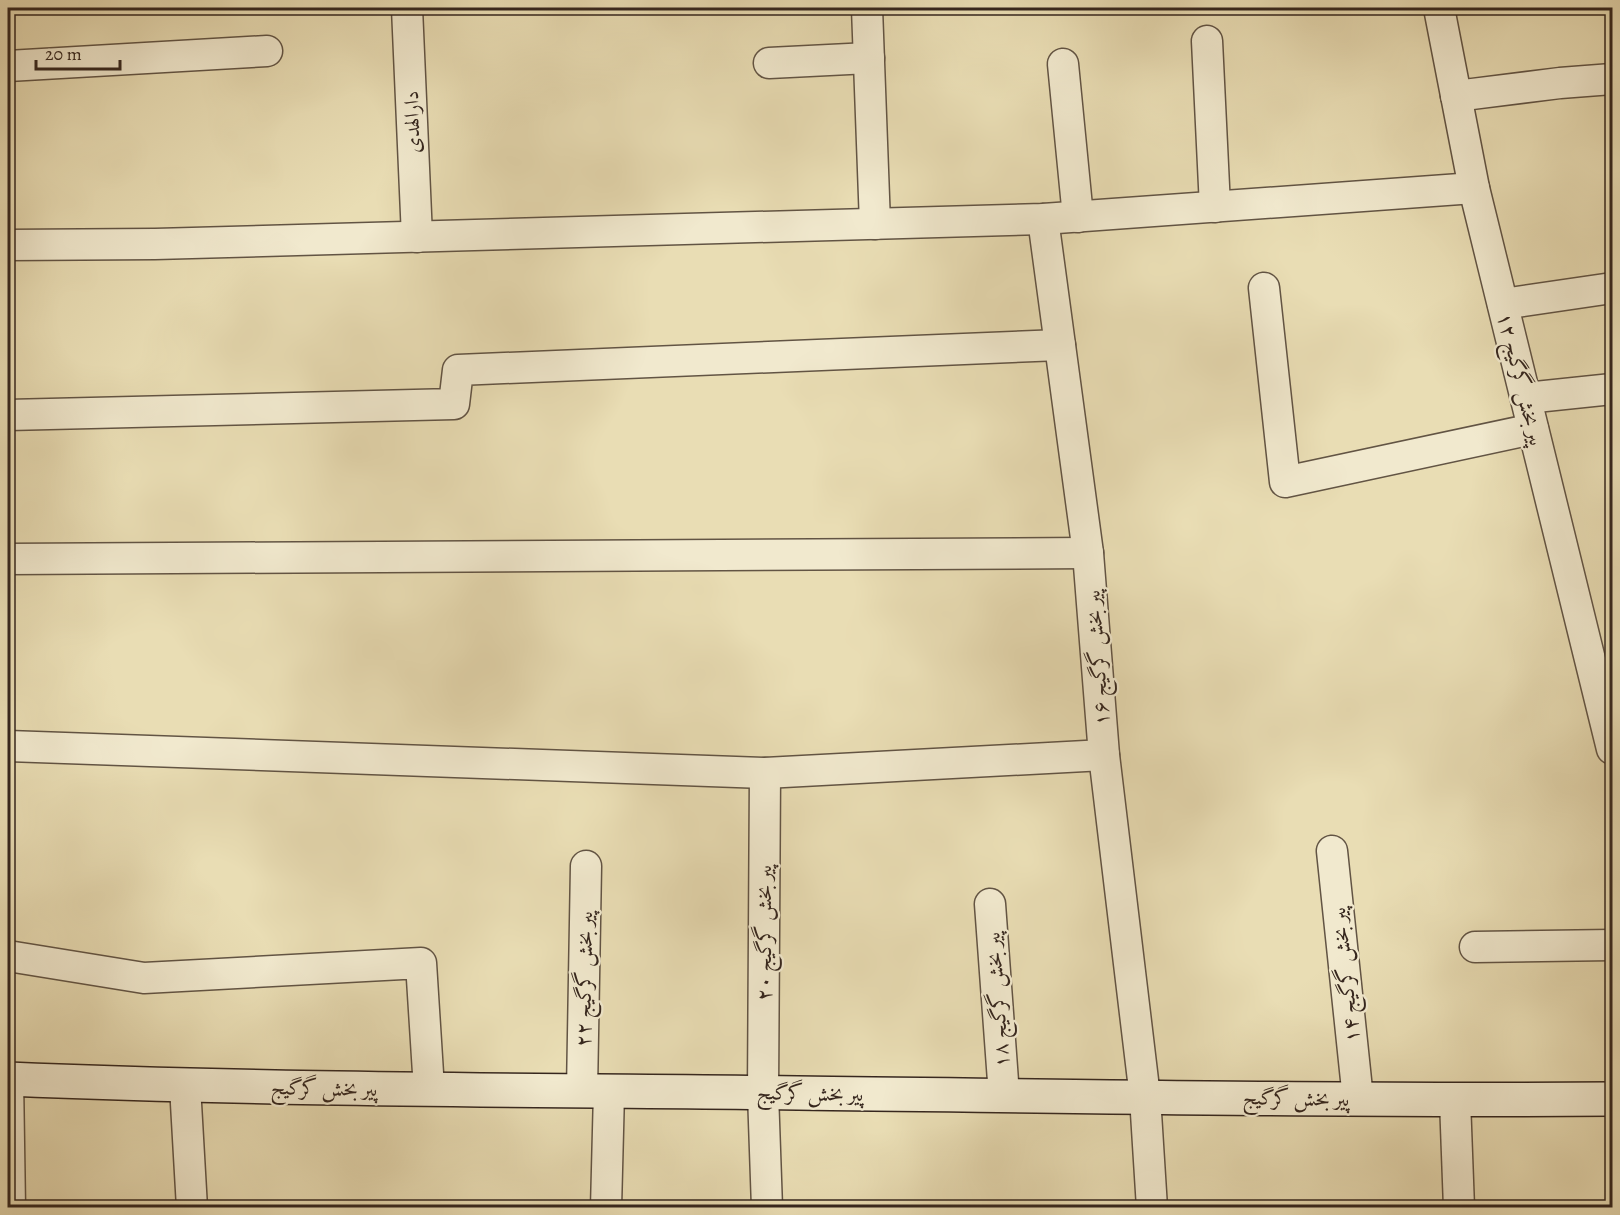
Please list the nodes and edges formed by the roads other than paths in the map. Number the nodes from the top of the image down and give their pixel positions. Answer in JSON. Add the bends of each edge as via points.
{"nodes":[{"id":1,"x":407,"y":8,"type":"edge"},
{"id":2,"x":867,"y":8,"type":"edge"},
{"id":3,"x":1439,"y":8,"type":"edge"},
{"id":4,"x":1207,"y":41,"type":"dead end"},
{"id":5,"x":267,"y":51,"type":"dead end"},
{"id":6,"x":869,"y":58,"type":"junction"},
{"id":7,"x":769,"y":63,"type":"dead end"},
{"id":8,"x":1063,"y":64,"type":"dead end"},
{"id":9,"x":8,"y":66,"type":"edge"},
{"id":10,"x":1612,"y":79,"type":"edge"},
{"id":11,"x":1456,"y":96,"type":"junction"},
{"id":12,"x":1474,"y":188,"type":"junction"},
{"id":13,"x":1215,"y":207,"type":"junction"},
{"id":14,"x":1078,"y":217,"type":"junction"},
{"id":15,"x":1042,"y":219,"type":"junction"},
{"id":16,"x":875,"y":224,"type":"junction"},
{"id":17,"x":417,"y":237,"type":"junction"},
{"id":18,"x":8,"y":245,"type":"edge"},
{"id":19,"x":1264,"y":288,"type":"dead end"},
{"id":20,"x":1612,"y":288,"type":"edge"},
{"id":21,"x":1503,"y":304,"type":"junction"},
{"id":22,"x":1060,"y":345,"type":"junction"},
{"id":23,"x":1612,"y":389,"type":"edge"},
{"id":24,"x":1526,"y":398,"type":"junction"},
{"id":25,"x":8,"y":415,"type":"edge"},
{"id":26,"x":1533,"y":429,"type":"junction"},
{"id":27,"x":1088,"y":553,"type":"junction"},
{"id":28,"x":8,"y":559,"type":"edge"},
{"id":29,"x":8,"y":746,"type":"edge"},
{"id":30,"x":1612,"y":749,"type":"edge"},
{"id":31,"x":1104,"y":755,"type":"junction"},
{"id":32,"x":765,"y":773,"type":"junction"},
{"id":33,"x":1332,"y":851,"type":"dead end"},
{"id":34,"x":586,"y":866,"type":"dead end"},
{"id":35,"x":990,"y":904,"type":"dead end"},
{"id":36,"x":1612,"y":945,"type":"edge"},
{"id":37,"x":1475,"y":947,"type":"dead end"},
{"id":38,"x":8,"y":956,"type":"edge"},
{"id":39,"x":8,"y":1079,"type":"edge"},
{"id":40,"x":185,"y":1086,"type":"junction"},
{"id":41,"x":429,"y":1089,"type":"junction"},
{"id":42,"x":596,"y":1092,"type":"junction"},
{"id":43,"x":763,"y":1093,"type":"junction"},
{"id":44,"x":1004,"y":1095,"type":"junction"},
{"id":45,"x":1145,"y":1097,"type":"junction"},
{"id":46,"x":1358,"y":1099,"type":"junction"},
{"id":47,"x":1612,"y":1099,"type":"edge"},
{"id":48,"x":1455,"y":1100,"type":"junction"},
{"id":49,"x":10,"y":1208,"type":"edge"},
{"id":50,"x":192,"y":1208,"type":"edge"},
{"id":51,"x":606,"y":1208,"type":"edge"},
{"id":52,"x":767,"y":1208,"type":"edge"},
{"id":53,"x":1152,"y":1208,"type":"edge"},
{"id":54,"x":1459,"y":1208,"type":"edge"}],
"edges":[{"from":1,"to":17,"type":"street","name":"دارالهدی"},
{"from":2,"to":6,"type":"street"},
{"from":3,"to":11,"type":"street","name":"پیر بخش گرگیج ۱۲"},
{"from":4,"to":13,"type":"street"},
{"from":5,"to":9,"type":"street"},
{"from":6,"to":7,"type":"street"},
{"from":6,"to":16,"type":"street"},
{"from":8,"to":14,"type":"street"},
{"from":10,"to":11,"type":"street"},
{"from":11,"to":12,"type":"street","name":"پیر بخش گرگیج ۱۲"},
{"from":12,"to":13,"type":"street"},
{"from":12,"to":21,"type":"street","name":"پیر بخش گرگیج ۱۲"},
{"from":13,"to":14,"type":"street"},
{"from":14,"to":15,"type":"street"},
{"from":15,"to":16,"type":"street"},
{"from":15,"to":22,"type":"street","name":"پیر بخش گرگیج ۱۶"},
{"from":16,"to":17,"type":"street"},
{"from":17,"to":18,"type":"street"},
{"from":19,"to":26,"type":"street","via":[[1285,482]]},
{"from":20,"to":21,"type":"street"},
{"from":21,"to":24,"type":"street","name":"پیر بخش گرگیج ۱۲"},
{"from":22,"to":25,"type":"street","via":[[458,370],[454,404]]},
{"from":22,"to":27,"type":"street","name":"پیر بخش گرگیج ۱۶"},
{"from":23,"to":24,"type":"street"},
{"from":24,"to":26,"type":"street","name":"پیر بخش گرگیج ۱۲"},
{"from":26,"to":30,"type":"street","name":"پیر بخش گرگیج ۱۲"},
{"from":27,"to":28,"type":"street"},
{"from":27,"to":31,"type":"street","name":"پیر بخش گرگیج ۱۶"},
{"from":29,"to":32,"type":"street"},
{"from":31,"to":32,"type":"street"},
{"from":31,"to":45,"type":"street","name":"پیر بخش گرگیج ۱۶"},
{"from":32,"to":43,"type":"street","name":"پیر بخش گرگیج ۲۰"},
{"from":33,"to":46,"type":"street","name":"پیر بخش گرگیج ۱۴"},
{"from":34,"to":42,"type":"street","name":"پیر بخش گرگیج ۲۲"},
{"from":35,"to":44,"type":"street","name":"پیر بخش گرگیج ۱۸"},
{"from":36,"to":37,"type":"street"},
{"from":38,"to":41,"type":"street","via":[[144,978],[421,963]]},
{"from":39,"to":40,"type":"street","name":"پیر بخش گرگیج"},
{"from":39,"to":49,"type":"street"},
{"from":40,"to":41,"type":"street","name":"پیر بخش گرگیج"},
{"from":40,"to":50,"type":"street"},
{"from":41,"to":42,"type":"street","name":"پیر بخش گرگیج"},
{"from":42,"to":43,"type":"street","name":"پیر بخش گرگیج"},
{"from":42,"to":51,"type":"street","name":"پیر بخش گرگیج ۲۲"},
{"from":43,"to":44,"type":"street","name":"پیر بخش گرگیج"},
{"from":43,"to":52,"type":"street","name":"پیر بخش گرگیج ۲۰"},
{"from":44,"to":45,"type":"street","name":"پیر بخش گرگیج"},
{"from":45,"to":46,"type":"street","name":"پیر بخش گرگیج"},
{"from":45,"to":53,"type":"street","name":"پیر بخش گرگیج ۱۶"},
{"from":46,"to":48,"type":"street","name":"پیر بخش گرگیج"},
{"from":47,"to":48,"type":"street","name":"پیر بخش گرگیج"},
{"from":48,"to":54,"type":"street"}]}
